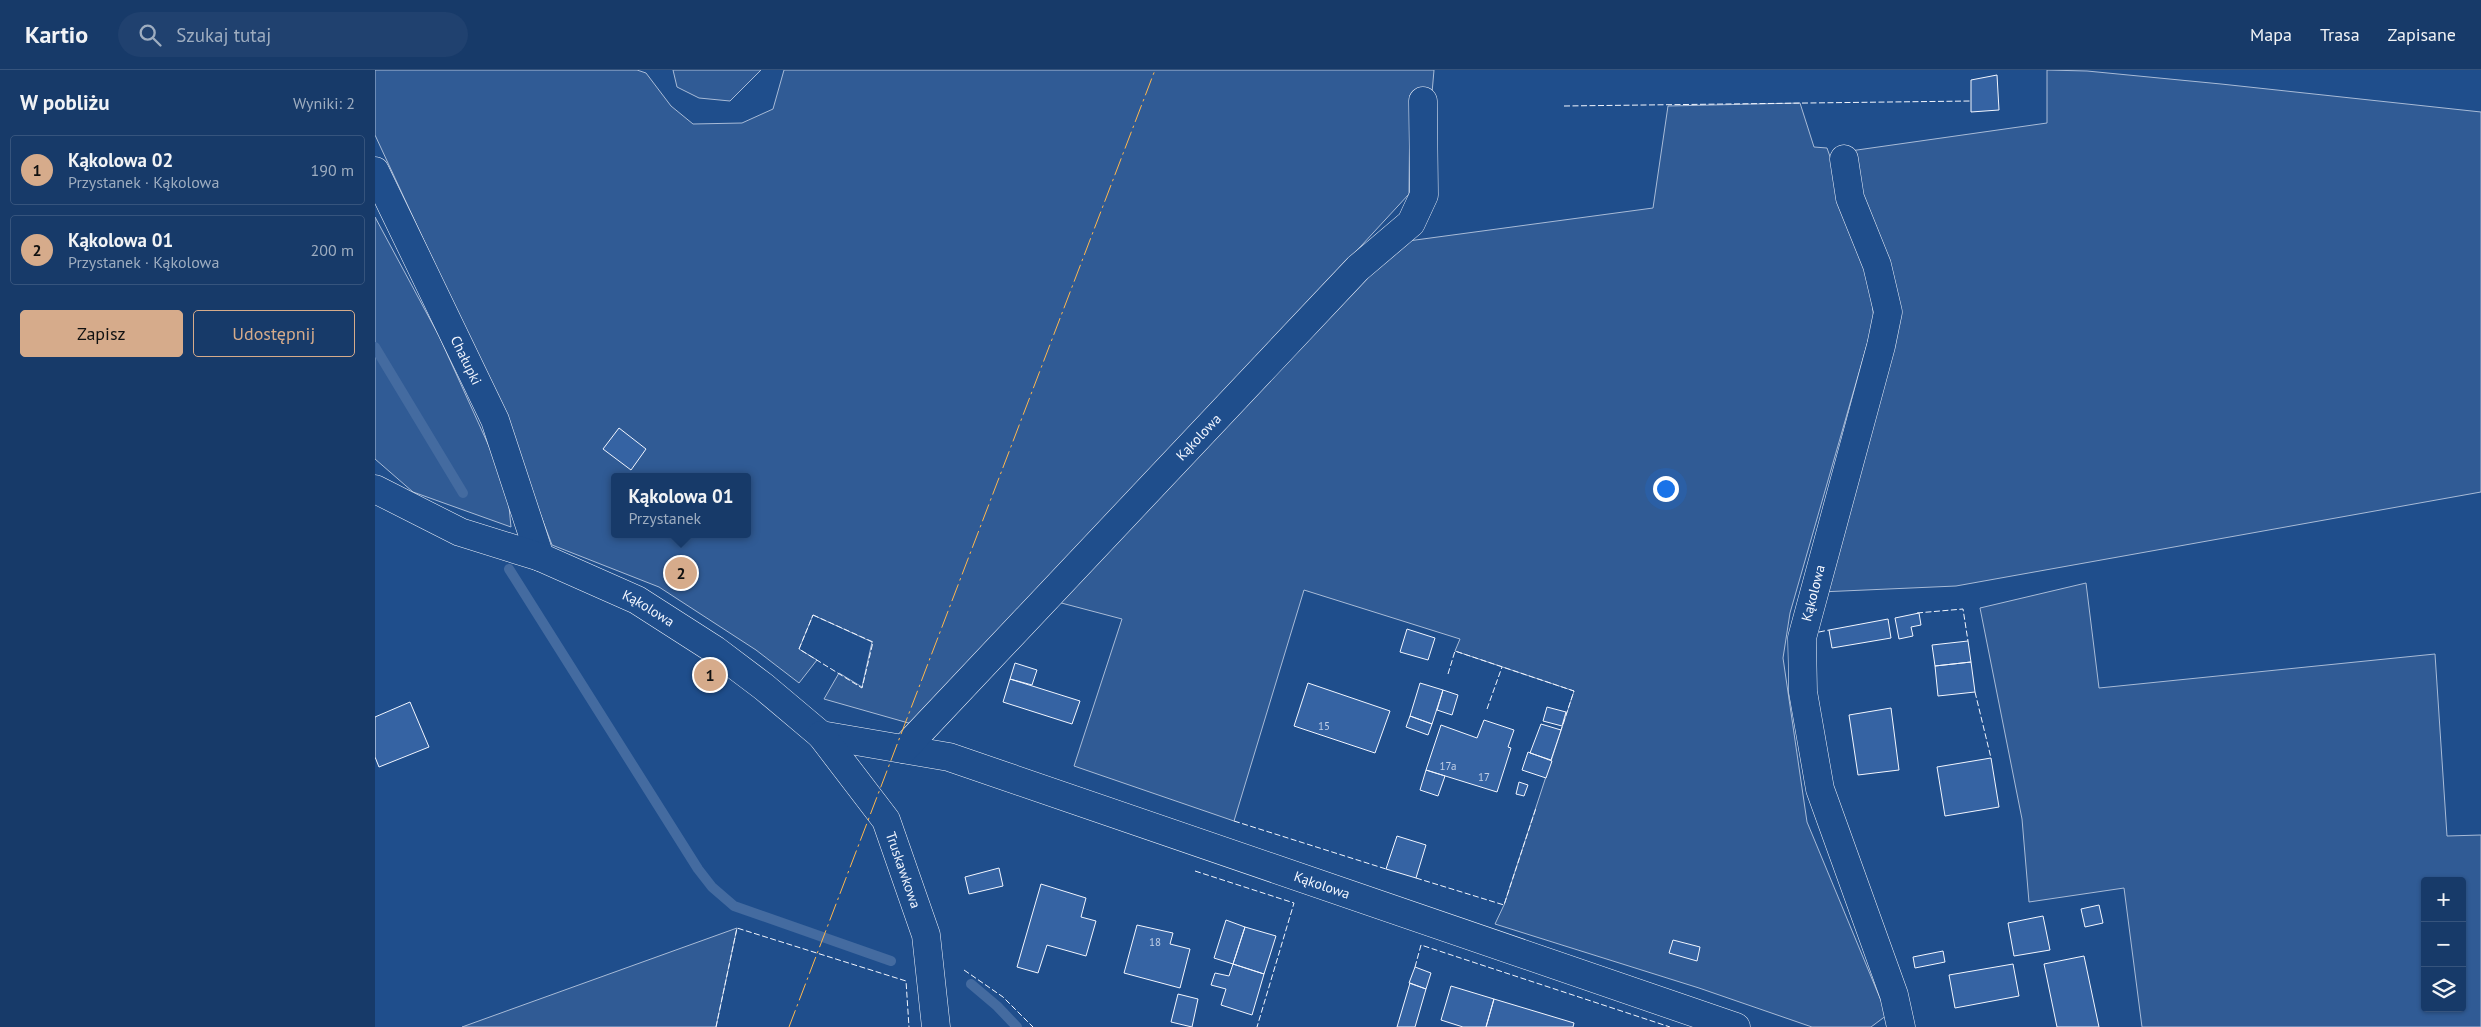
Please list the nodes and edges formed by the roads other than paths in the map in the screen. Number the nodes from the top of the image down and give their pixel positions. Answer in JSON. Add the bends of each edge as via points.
{"nodes":[{"id":1,"x":1423,"y":101,"type":"dead end"},
{"id":2,"x":1844,"y":160,"type":"dead end"},
{"id":3,"x":375,"y":171,"type":"edge"},
{"id":4,"x":375,"y":489,"type":"edge"},
{"id":5,"x":540,"y":557,"type":"junction"},
{"id":6,"x":821,"y":735,"type":"junction"},
{"id":7,"x":904,"y":749,"type":"junction"},
{"id":8,"x":936,"y":1027,"type":"edge"},
{"id":9,"x":1736,"y":1027,"type":"edge"},
{"id":10,"x":1901,"y":1027,"type":"edge"}],
"edges":[{"from":1,"to":7,"type":"street","name":"Kąkolowa","via":[[1424,195],[1411,223],[1357,268]]},
{"from":2,"to":10,"type":"street","name":"Kąkolowa","via":[[1850,198],[1877,265],[1887,312],[1881,346],[1802,638],[1803,692],[1820,789],[1894,995]]},
{"from":3,"to":5,"type":"street","name":"Chałupki","via":[[495,420]]},
{"from":4,"to":5,"type":"street","name":"Kąkolowa","via":[[460,532]]},
{"from":5,"to":6,"type":"street","name":"Kąkolowa","via":[[653,610],[764,686]]},
{"from":6,"to":7,"type":"street","name":"Kąkolowa"},
{"from":6,"to":8,"type":"street","name":"Truskawkowa","via":[[886,820],[926,935]]},
{"from":7,"to":9,"type":"street","name":"Kąkolowa","via":[[949,757]]}]}
